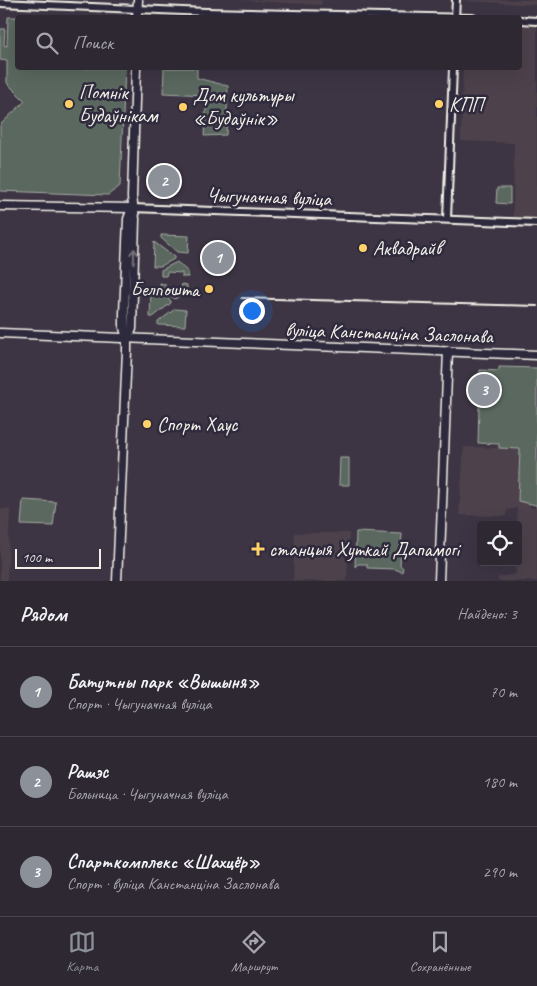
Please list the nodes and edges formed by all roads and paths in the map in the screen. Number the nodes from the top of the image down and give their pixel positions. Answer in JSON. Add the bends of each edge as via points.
{"nodes":[{"id":1,"x":138,"y":0,"type":"edge"},
{"id":2,"x":456,"y":0,"type":"edge"},
{"id":3,"x":0,"y":3,"type":"edge"},
{"id":4,"x":138,"y":14,"type":"edge"},
{"id":5,"x":244,"y":15,"type":"edge"},
{"id":6,"x":455,"y":15,"type":"edge"},
{"id":7,"x":522,"y":20,"type":"edge"},
{"id":8,"x":537,"y":21,"type":"edge"},
{"id":9,"x":136,"y":70,"type":"edge"},
{"id":10,"x":453,"y":70,"type":"edge"},
{"id":11,"x":0,"y":206,"type":"edge"},
{"id":12,"x":132,"y":208,"type":"junction"},
{"id":13,"x":447,"y":219,"type":"junction"},
{"id":14,"x":537,"y":223,"type":"edge"},
{"id":15,"x":0,"y":332,"type":"edge"},
{"id":16,"x":127,"y":338,"type":"junction"},
{"id":17,"x":448,"y":351,"type":"junction"},
{"id":18,"x":537,"y":355,"type":"edge"},
{"id":19,"x":117,"y":581,"type":"edge"},
{"id":20,"x":439,"y":581,"type":"edge"}],
"edges":[{"from":1,"to":4,"type":"main road"},
{"from":2,"to":6,"type":"street"},
{"from":3,"to":4,"type":"street"},
{"from":4,"to":5,"type":"street"},
{"from":7,"to":8,"type":"street"},
{"from":9,"to":12,"type":"main road"},
{"from":10,"to":13,"type":"street"},
{"from":11,"to":12,"type":"main road","name":"Чыгуначная вуліца"},
{"from":12,"to":13,"type":"street","name":"Чыгуначная вуліца"},
{"from":12,"to":16,"type":"main road","via":[[135,219],[132,329]]},
{"from":13,"to":14,"type":"street","name":"Чыгуначная вуліца"},
{"from":15,"to":16,"type":"main road","name":"вуліца Канстанціна Заслонава"},
{"from":16,"to":17,"type":"main road","name":"вуліца Канстанціна Заслонава"},
{"from":16,"to":19,"type":"main road"},
{"from":17,"to":18,"type":"main road","name":"вуліца Канстанціна Заслонава"},
{"from":17,"to":20,"type":"main road"}]}
